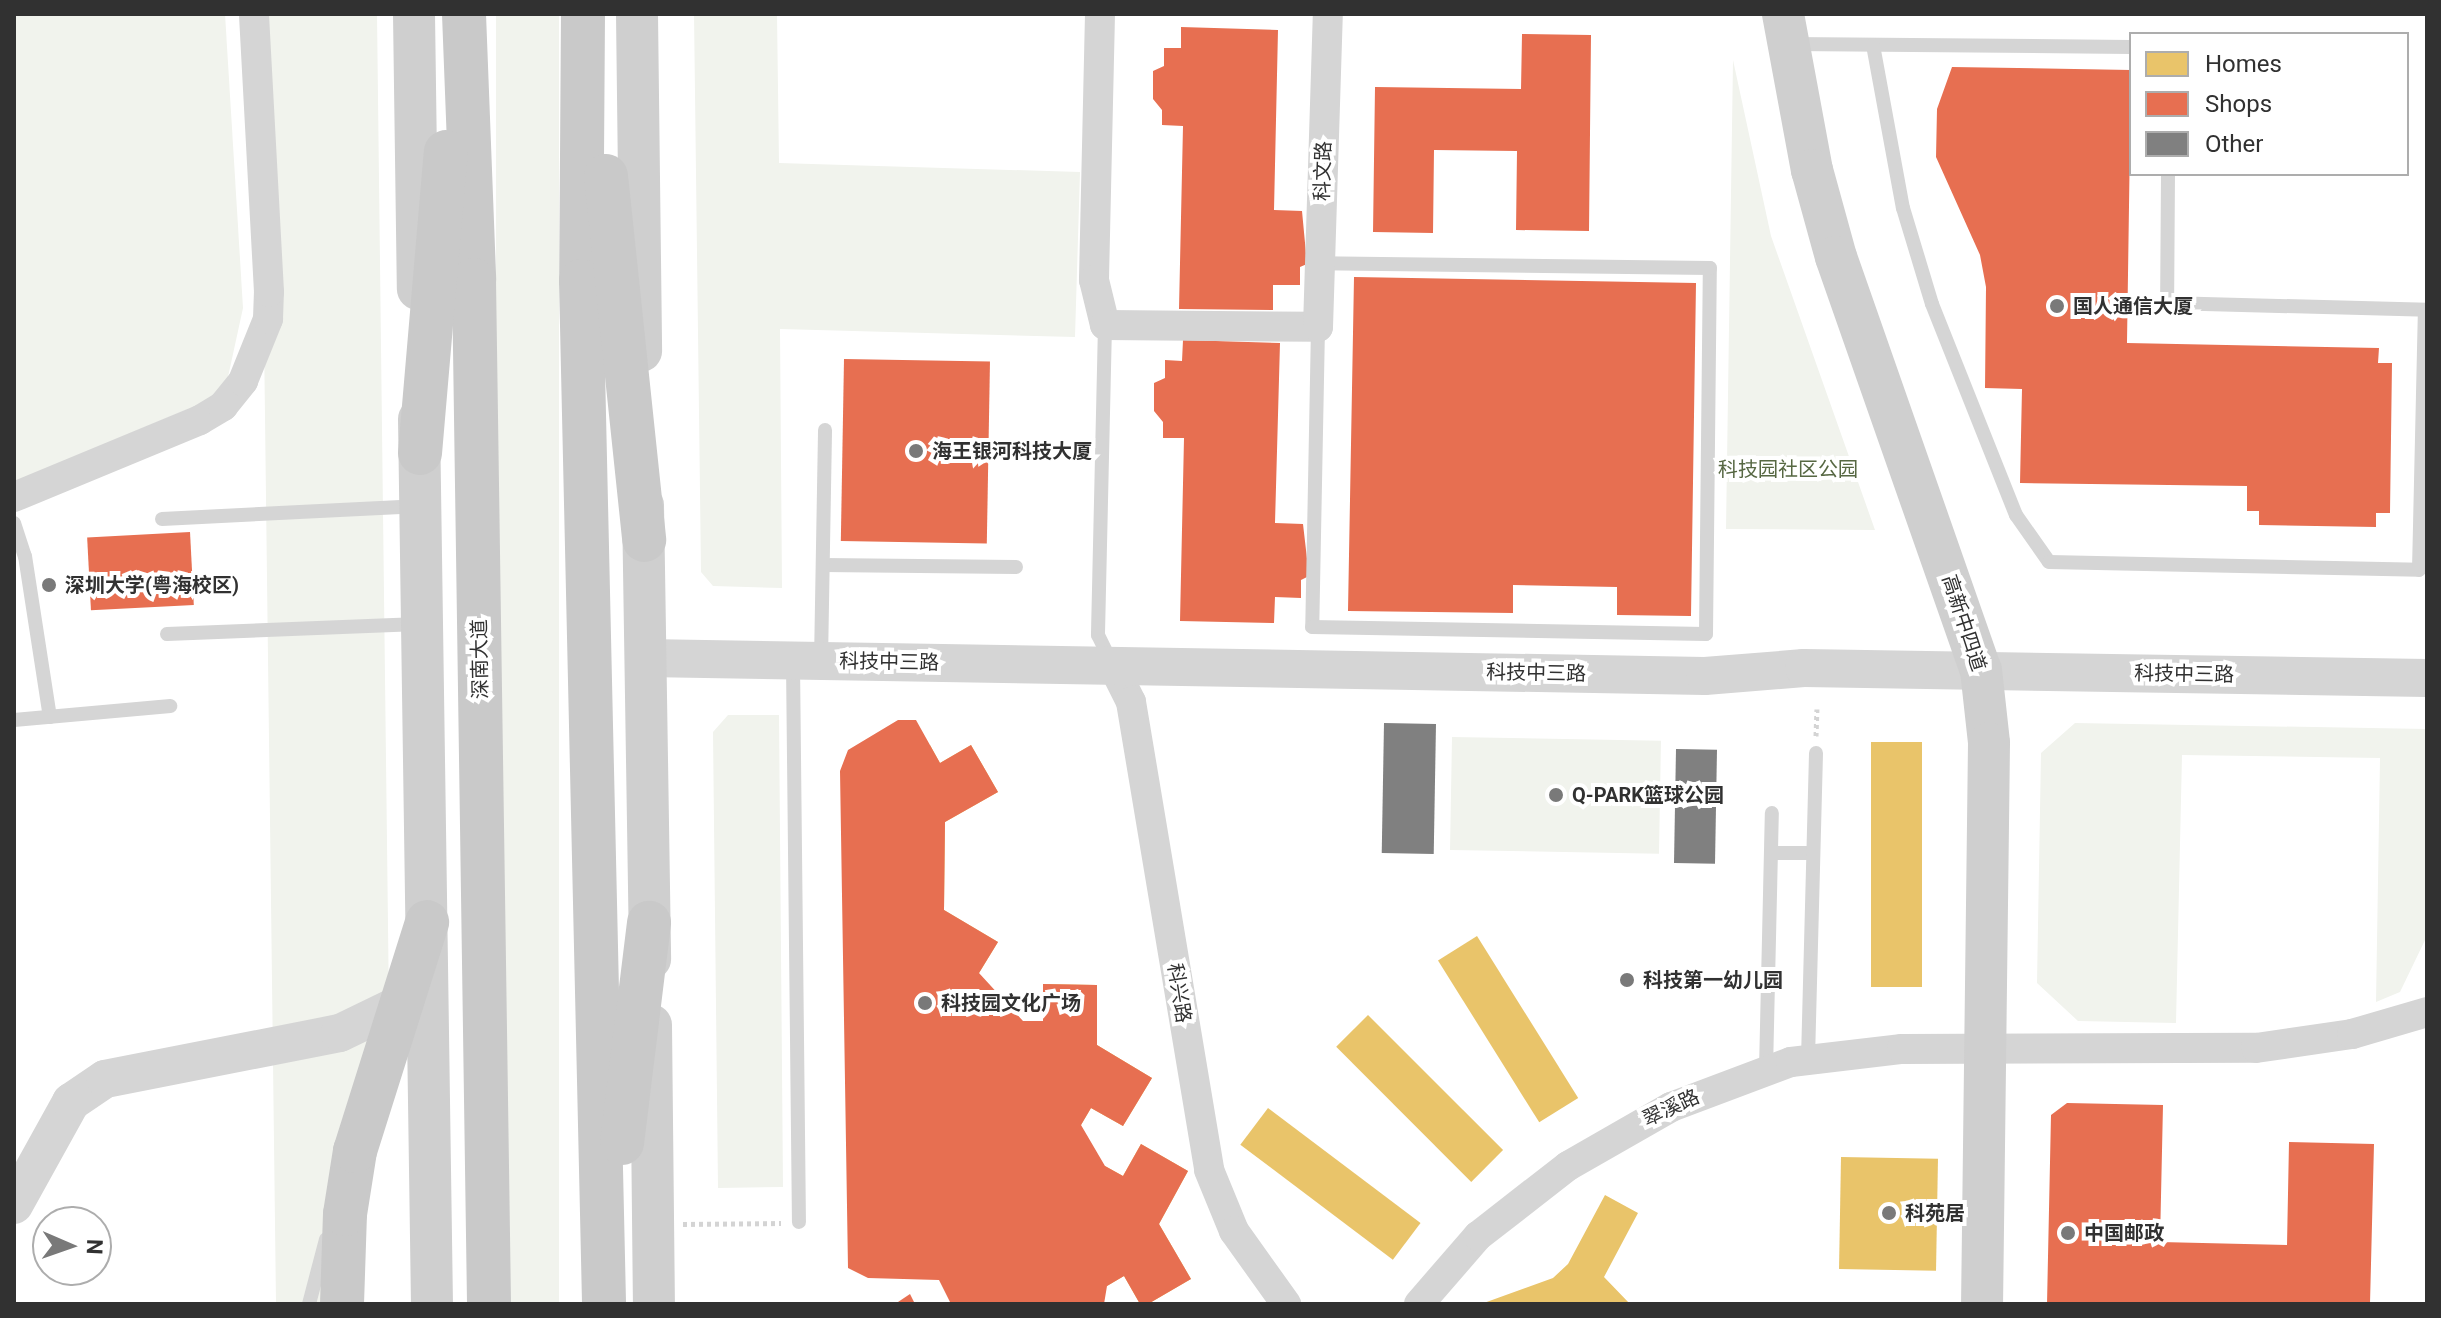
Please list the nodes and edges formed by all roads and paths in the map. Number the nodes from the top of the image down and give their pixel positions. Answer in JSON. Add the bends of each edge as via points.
{"nodes":[{"id":1,"x":254,"y":14,"type":"edge"},
{"id":2,"x":414,"y":14,"type":"edge"},
{"id":3,"x":461,"y":14,"type":"edge"},
{"id":4,"x":586,"y":14,"type":"edge"},
{"id":5,"x":637,"y":14,"type":"edge"},
{"id":6,"x":1100,"y":14,"type":"edge"},
{"id":7,"x":1328,"y":14,"type":"edge"},
{"id":8,"x":1785,"y":29,"type":"edge"},
{"id":9,"x":1873,"y":45,"type":"junction"},
{"id":10,"x":2129,"y":47,"type":"edge"},
{"id":11,"x":2168,"y":176,"type":"edge"},
{"id":12,"x":1320,"y":263,"type":"junction"},
{"id":13,"x":2426,"y":310,"type":"edge"},
{"id":14,"x":1105,"y":325,"type":"junction"},
{"id":15,"x":1318,"y":327,"type":"junction"},
{"id":16,"x":825,"y":430,"type":"dead end"},
{"id":17,"x":420,"y":453,"type":"junction"},
{"id":18,"x":14,"y":497,"type":"edge"},
{"id":19,"x":421,"y":506,"type":"junction"},
{"id":20,"x":162,"y":519,"type":"dead end"},
{"id":21,"x":14,"y":523,"type":"edge"},
{"id":22,"x":644,"y":540,"type":"junction"},
{"id":23,"x":823,"y":565,"type":"junction"},
{"id":24,"x":1016,"y":567,"type":"dead end"},
{"id":25,"x":422,"y":624,"type":"junction"},
{"id":26,"x":167,"y":634,"type":"dead end"},
{"id":27,"x":646,"y":658,"type":"junction"},
{"id":28,"x":807,"y":661,"type":"junction"},
{"id":29,"x":1113,"y":666,"type":"junction"},
{"id":30,"x":1981,"y":670,"type":"junction"},
{"id":31,"x":2427,"y":678,"type":"edge"},
{"id":32,"x":170,"y":706,"type":"dead end"},
{"id":33,"x":50,"y":717,"type":"junction"},
{"id":34,"x":14,"y":720,"type":"edge"},
{"id":35,"x":1816,"y":753,"type":"dead end"},
{"id":36,"x":1772,"y":813,"type":"dead end"},
{"id":37,"x":1771,"y":853,"type":"junction"},
{"id":38,"x":1813,"y":853,"type":"junction"},
{"id":39,"x":427,"y":922,"type":"junction"},
{"id":40,"x":649,"y":923,"type":"junction"},
{"id":41,"x":400,"y":1004,"type":"junction"},
{"id":42,"x":2427,"y":1012,"type":"edge"},
{"id":43,"x":1985,"y":1048,"type":"junction"},
{"id":44,"x":1808,"y":1059,"type":"junction"},
{"id":45,"x":1766,"y":1070,"type":"junction"},
{"id":46,"x":361,"y":1129,"type":"junction"},
{"id":47,"x":14,"y":1205,"type":"edge"},
{"id":48,"x":430,"y":1221,"type":"junction"},
{"id":49,"x":799,"y":1222,"type":"joint"},
{"id":50,"x":654,"y":1224,"type":"junction"},
{"id":51,"x":604,"y":1298,"type":"edge"},
{"id":52,"x":309,"y":1304,"type":"edge"},
{"id":53,"x":342,"y":1304,"type":"edge"},
{"id":54,"x":432,"y":1304,"type":"edge"},
{"id":55,"x":453,"y":1304,"type":"edge"},
{"id":56,"x":489,"y":1304,"type":"edge"},
{"id":57,"x":654,"y":1304,"type":"edge"},
{"id":58,"x":1286,"y":1304,"type":"edge"},
{"id":59,"x":1419,"y":1304,"type":"edge"},
{"id":60,"x":1982,"y":1304,"type":"edge"}],
"edges":[{"from":1,"to":18,"type":"street","via":[[269,292],[268,319],[248,371],[223,406],[200,420]]},
{"from":2,"to":17,"type":"main road"},
{"from":3,"to":17,"type":"main road"},
{"from":3,"to":56,"type":"main road","name":"深南大道","via":[[474,280]]},
{"from":4,"to":22,"type":"main road"},
{"from":4,"to":51,"type":"main road","via":[[581,281]]},
{"from":5,"to":22,"type":"main road"},
{"from":6,"to":14,"type":"street","via":[[1094,280]]},
{"from":7,"to":12,"type":"street","name":"科文路"},
{"from":8,"to":9,"type":"lane"},
{"from":8,"to":30,"type":"main road","name":"高新中四道","via":[[1836,257]]},
{"from":9,"to":10,"type":"lane"},
{"from":9,"to":13,"type":"lane","via":[[1903,208],[1932,304],[2016,515],[2049,562],[2419,570]]},
{"from":11,"to":13,"type":"lane","via":[[2167,303]]},
{"from":12,"to":15,"type":"street","name":"科文路"},
{"from":12,"to":15,"type":"lane","via":[[1710,268],[1706,634],[1312,627]]},
{"from":14,"to":15,"type":"street"},
{"from":14,"to":29,"type":"lane","via":[[1098,635]]},
{"from":16,"to":23,"type":"lane"},
{"from":17,"to":19,"type":"main road"},
{"from":19,"to":20,"type":"lane"},
{"from":19,"to":25,"type":"main road"},
{"from":21,"to":33,"type":"lane","via":[[25,556]]},
{"from":22,"to":27,"type":"main road"},
{"from":23,"to":24,"type":"lane"},
{"from":23,"to":28,"type":"lane"},
{"from":25,"to":26,"type":"lane"},
{"from":25,"to":39,"type":"main road"},
{"from":27,"to":28,"type":"street","name":"科技中三路"},
{"from":27,"to":40,"type":"main road"},
{"from":28,"to":29,"type":"street","name":"科技中三路"},
{"from":28,"to":49,"type":"lane"},
{"from":29,"to":30,"type":"street","name":"科技中三路","via":[[1705,676],[1804,668]]},
{"from":29,"to":58,"type":"street","name":"科兴路","via":[[1131,702],[1209,1170],[1234,1231]]},
{"from":30,"to":31,"type":"street","name":"科技中三路"},
{"from":30,"to":43,"type":"main road","name":"高新中四道","via":[[1989,743]]},
{"from":32,"to":33,"type":"lane"},
{"from":33,"to":34,"type":"lane"},
{"from":35,"to":38,"type":"lane"},
{"from":36,"to":37,"type":"lane"},
{"from":37,"to":38,"type":"lane"},
{"from":37,"to":45,"type":"lane"},
{"from":38,"to":44,"type":"lane"},
{"from":39,"to":41,"type":"main road"},
{"from":39,"to":48,"type":"main road"},
{"from":40,"to":50,"type":"main road"},
{"from":40,"to":51,"type":"main road"},
{"from":41,"to":46,"type":"main road"},
{"from":41,"to":47,"type":"street","via":[[340,1033],[105,1079],[71,1102]]},
{"from":42,"to":43,"type":"street","name":"翠溪路","via":[[2352,1034],[2256,1048]]},
{"from":43,"to":44,"type":"street","name":"翠溪路","via":[[1902,1049]]},
{"from":43,"to":60,"type":"main road","name":"高新中四道"},
{"from":44,"to":45,"type":"street","name":"翠溪路"},
{"from":45,"to":59,"type":"street","name":"翠溪路","via":[[1671,1107],[1568,1166],[1478,1236]]},
{"from":46,"to":52,"type":"lane"},
{"from":46,"to":53,"type":"main road","via":[[345,1214]]},
{"from":48,"to":54,"type":"main road"},
{"from":48,"to":55,"type":"main road"},
{"from":49,"to":50,"type":"path"},
{"from":50,"to":57,"type":"main road"}]}
